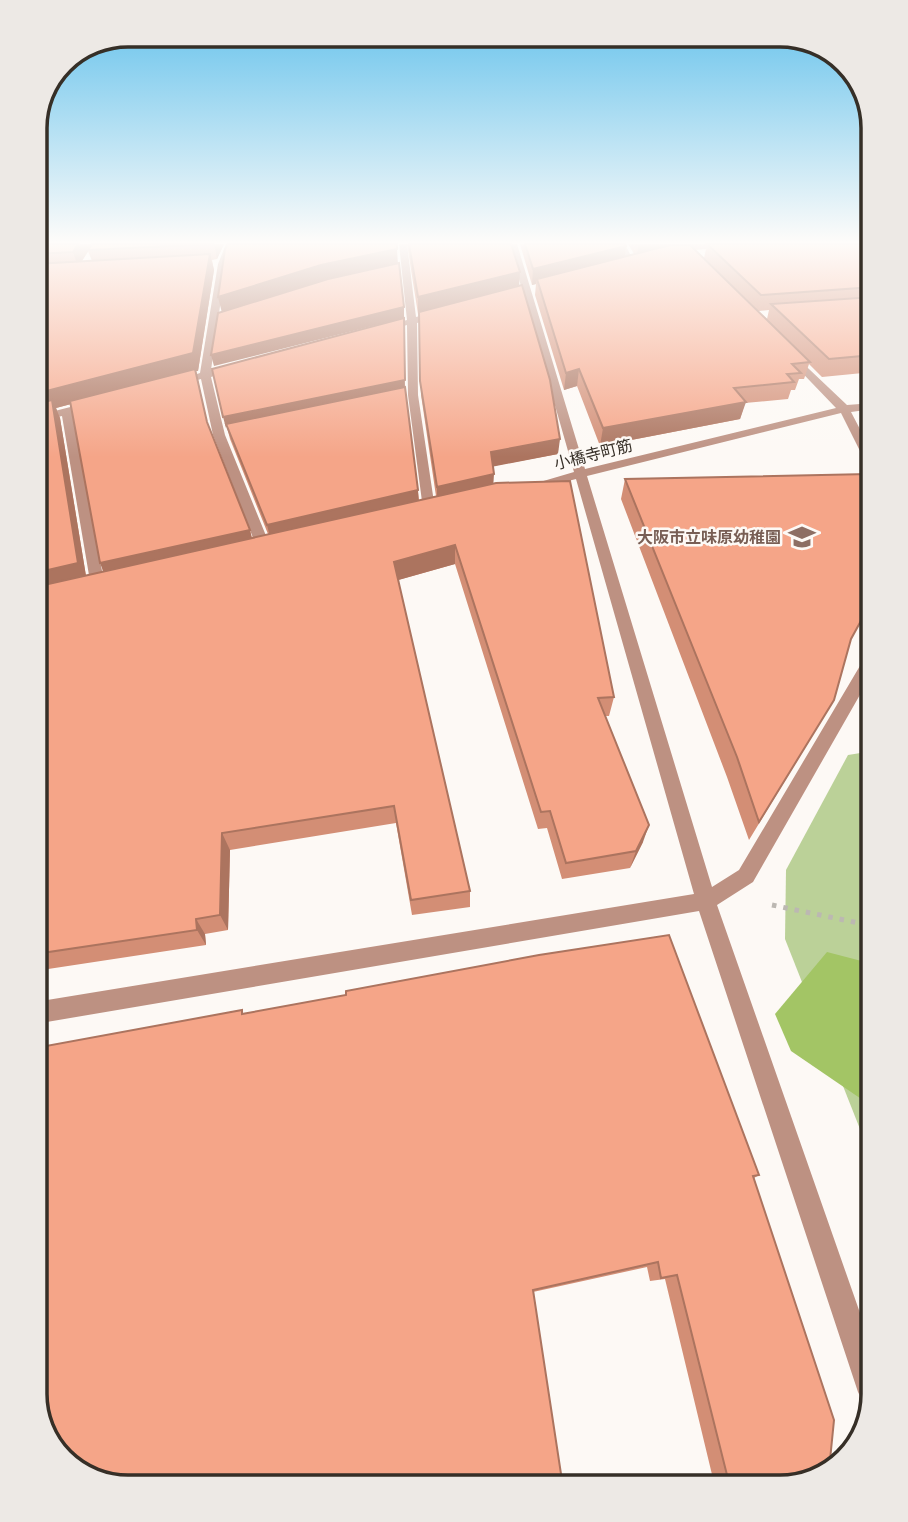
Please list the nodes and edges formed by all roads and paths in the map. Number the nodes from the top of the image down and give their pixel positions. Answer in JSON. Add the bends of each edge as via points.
{"nodes":[{"id":1,"x":215,"y":315,"type":"edge"},
{"id":2,"x":410,"y":315,"type":"edge"},
{"id":3,"x":438,"y":315,"type":"edge"},
{"id":4,"x":534,"y":315,"type":"edge"},
{"id":5,"x":227,"y":317,"type":"edge"},
{"id":6,"x":214,"y":321,"type":"junction"},
{"id":7,"x":411,"y":322,"type":"junction"},
{"id":8,"x":373,"y":332,"type":"edge"},
{"id":9,"x":780,"y":345,"type":"edge"},
{"id":10,"x":244,"y":365,"type":"edge"},
{"id":11,"x":205,"y":375,"type":"junction"},
{"id":12,"x":167,"y":385,"type":"edge"},
{"id":13,"x":413,"y":396,"type":"junction"},
{"id":14,"x":400,"y":398,"type":"edge"},
{"id":15,"x":105,"y":401,"type":"edge"},
{"id":16,"x":861,"y":407,"type":"edge"},
{"id":17,"x":844,"y":409,"type":"junction"},
{"id":18,"x":67,"y":411,"type":"junction"},
{"id":19,"x":47,"y":416,"type":"edge"},
{"id":20,"x":232,"y":433,"type":"edge"},
{"id":21,"x":219,"y":435,"type":"junction"},
{"id":22,"x":861,"y":442,"type":"edge"},
{"id":23,"x":579,"y":476,"type":"junction"},
{"id":24,"x":511,"y":491,"type":"edge"},
{"id":25,"x":430,"y":509,"type":"edge"},
{"id":26,"x":264,"y":548,"type":"edge"},
{"id":27,"x":98,"y":587,"type":"edge"},
{"id":28,"x":861,"y":679,"type":"edge"},
{"id":29,"x":706,"y":901,"type":"junction"},
{"id":30,"x":772,"y":905,"type":"dead end"},
{"id":31,"x":861,"y":924,"type":"edge"},
{"id":32,"x":47,"y":1011,"type":"edge"},
{"id":33,"x":861,"y":1357,"type":"edge"}],
"edges":[{"from":1,"to":6,"type":"street"},
{"from":2,"to":7,"type":"street"},
{"from":3,"to":7,"type":"street"},
{"from":4,"to":23,"type":"street"},
{"from":5,"to":6,"type":"street"},
{"from":6,"to":11,"type":"street"},
{"from":7,"to":8,"type":"street"},
{"from":7,"to":13,"type":"street"},
{"from":9,"to":17,"type":"street"},
{"from":10,"to":11,"type":"street"},
{"from":11,"to":12,"type":"street"},
{"from":11,"to":21,"type":"street"},
{"from":13,"to":14,"type":"street"},
{"from":13,"to":25,"type":"street"},
{"from":15,"to":18,"type":"street"},
{"from":16,"to":17,"type":"street","name":"小橋寺町筋"},
{"from":17,"to":22,"type":"street"},
{"from":17,"to":23,"type":"street","name":"小橋寺町筋"},
{"from":18,"to":19,"type":"street"},
{"from":18,"to":27,"type":"street"},
{"from":20,"to":21,"type":"street"},
{"from":21,"to":26,"type":"street"},
{"from":23,"to":24,"type":"street","name":"小橋寺町筋"},
{"from":23,"to":29,"type":"street"},
{"from":28,"to":29,"type":"street","via":[[746,876]]},
{"from":29,"to":32,"type":"street"},
{"from":29,"to":33,"type":"street"},
{"from":30,"to":31,"type":"path"}]}
